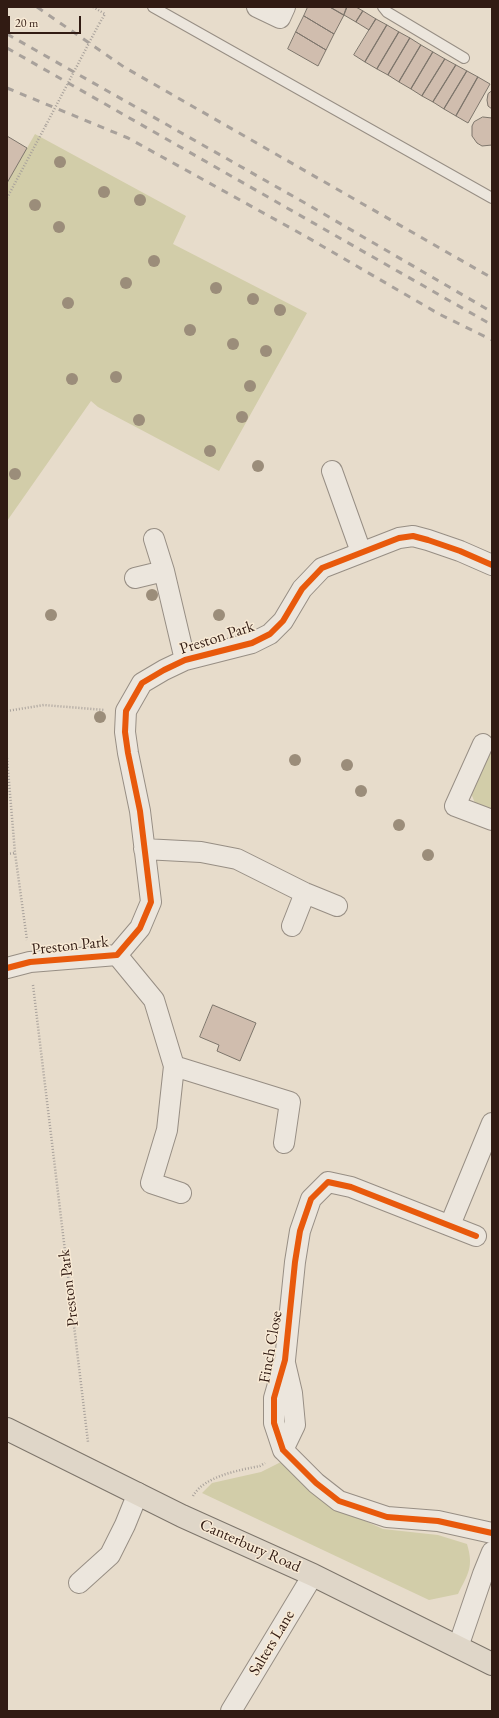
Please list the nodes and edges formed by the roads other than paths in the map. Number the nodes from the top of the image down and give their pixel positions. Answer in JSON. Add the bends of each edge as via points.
{"nodes":[{"id":1,"x":153,"y":7,"type":"edge"},
{"id":2,"x":257,"y":7,"type":"edge"},
{"id":3,"x":383,"y":7,"type":"edge"},
{"id":4,"x":283,"y":13,"type":"edge"},
{"id":5,"x":464,"y":58,"type":"dead end"},
{"id":6,"x":492,"y":198,"type":"edge"},
{"id":7,"x":332,"y":471,"type":"dead end"},
{"id":8,"x":154,"y":539,"type":"dead end"},
{"id":9,"x":361,"y":552,"type":"junction"},
{"id":10,"x":492,"y":565,"type":"edge"},
{"id":11,"x":164,"y":571,"type":"junction"},
{"id":12,"x":135,"y":578,"type":"dead end"},
{"id":13,"x":186,"y":660,"type":"junction"},
{"id":14,"x":483,"y":744,"type":"dead end"},
{"id":15,"x":492,"y":820,"type":"edge"},
{"id":16,"x":144,"y":849,"type":"junction"},
{"id":17,"x":306,"y":893,"type":"junction"},
{"id":18,"x":337,"y":906,"type":"dead end"},
{"id":19,"x":292,"y":926,"type":"dead end"},
{"id":20,"x":117,"y":955,"type":"junction"},
{"id":21,"x":7,"y":968,"type":"edge"},
{"id":22,"x":174,"y":1066,"type":"junction"},
{"id":23,"x":492,"y":1123,"type":"edge"},
{"id":24,"x":284,"y":1143,"type":"dead end"},
{"id":25,"x":180,"y":1193,"type":"dead end"},
{"id":26,"x":450,"y":1225,"type":"junction"},
{"id":27,"x":476,"y":1236,"type":"dead end"},
{"id":28,"x":7,"y":1429,"type":"edge"},
{"id":29,"x":138,"y":1493,"type":"junction"},
{"id":30,"x":492,"y":1533,"type":"edge"},
{"id":31,"x":492,"y":1552,"type":"edge"},
{"id":32,"x":313,"y":1575,"type":"junction"},
{"id":33,"x":79,"y":1584,"type":"dead end"},
{"id":34,"x":458,"y":1647,"type":"junction"},
{"id":35,"x":492,"y":1664,"type":"edge"},
{"id":36,"x":232,"y":1711,"type":"edge"}],
"edges":[{"from":1,"to":6,"type":"lane"},
{"from":2,"to":4,"type":"street"},
{"from":3,"to":5,"type":"lane","via":[[387,12]]},
{"from":7,"to":9,"type":"street"},
{"from":8,"to":11,"type":"street","name":"Preston Park"},
{"from":9,"to":10,"type":"street","name":"Preston Park","via":[[399,538],[414,536]]},
{"from":9,"to":13,"type":"street","name":"Preston Park","via":[[322,568],[302,589],[282,621],[270,634],[252,643]]},
{"from":11,"to":12,"type":"street"},
{"from":11,"to":13,"type":"street","name":"Preston Park"},
{"from":13,"to":16,"type":"street","name":"Preston Park","via":[[142,683],[126,711],[125,732],[140,811]]},
{"from":14,"to":15,"type":"street","via":[[455,806]]},
{"from":16,"to":17,"type":"street","via":[[201,852],[237,859]]},
{"from":16,"to":20,"type":"street","name":"Preston Park","via":[[151,902],[140,928]]},
{"from":17,"to":18,"type":"street"},
{"from":17,"to":19,"type":"street"},
{"from":20,"to":21,"type":"street","name":"Preston Park","via":[[30,962]]},
{"from":20,"to":22,"type":"street","name":"Preston Park","via":[[154,1000]]},
{"from":22,"to":24,"type":"street","via":[[290,1102]]},
{"from":22,"to":25,"type":"street","name":"Preston Park","via":[[167,1130],[151,1183]]},
{"from":23,"to":26,"type":"street"},
{"from":26,"to":27,"type":"street","name":"Finch Close"},
{"from":26,"to":30,"type":"street","name":"Finch Close","via":[[351,1187],[328,1182],[311,1199],[313,1236],[303,1272],[292,1297],[284,1360],[292,1393],[294,1425],[283,1450],[316,1483],[339,1501],[387,1517],[438,1521]]},
{"from":28,"to":29,"type":"main road","name":"Canterbury Road"},
{"from":29,"to":32,"type":"main road","name":"Canterbury Road","via":[[182,1516]]},
{"from":29,"to":33,"type":"street","via":[[110,1555]]},
{"from":31,"to":34,"type":"street"},
{"from":32,"to":34,"type":"main road","name":"Canterbury Road"},
{"from":32,"to":36,"type":"street","name":"Salters Lane"},
{"from":34,"to":35,"type":"main road","name":"Canterbury Road"}]}
